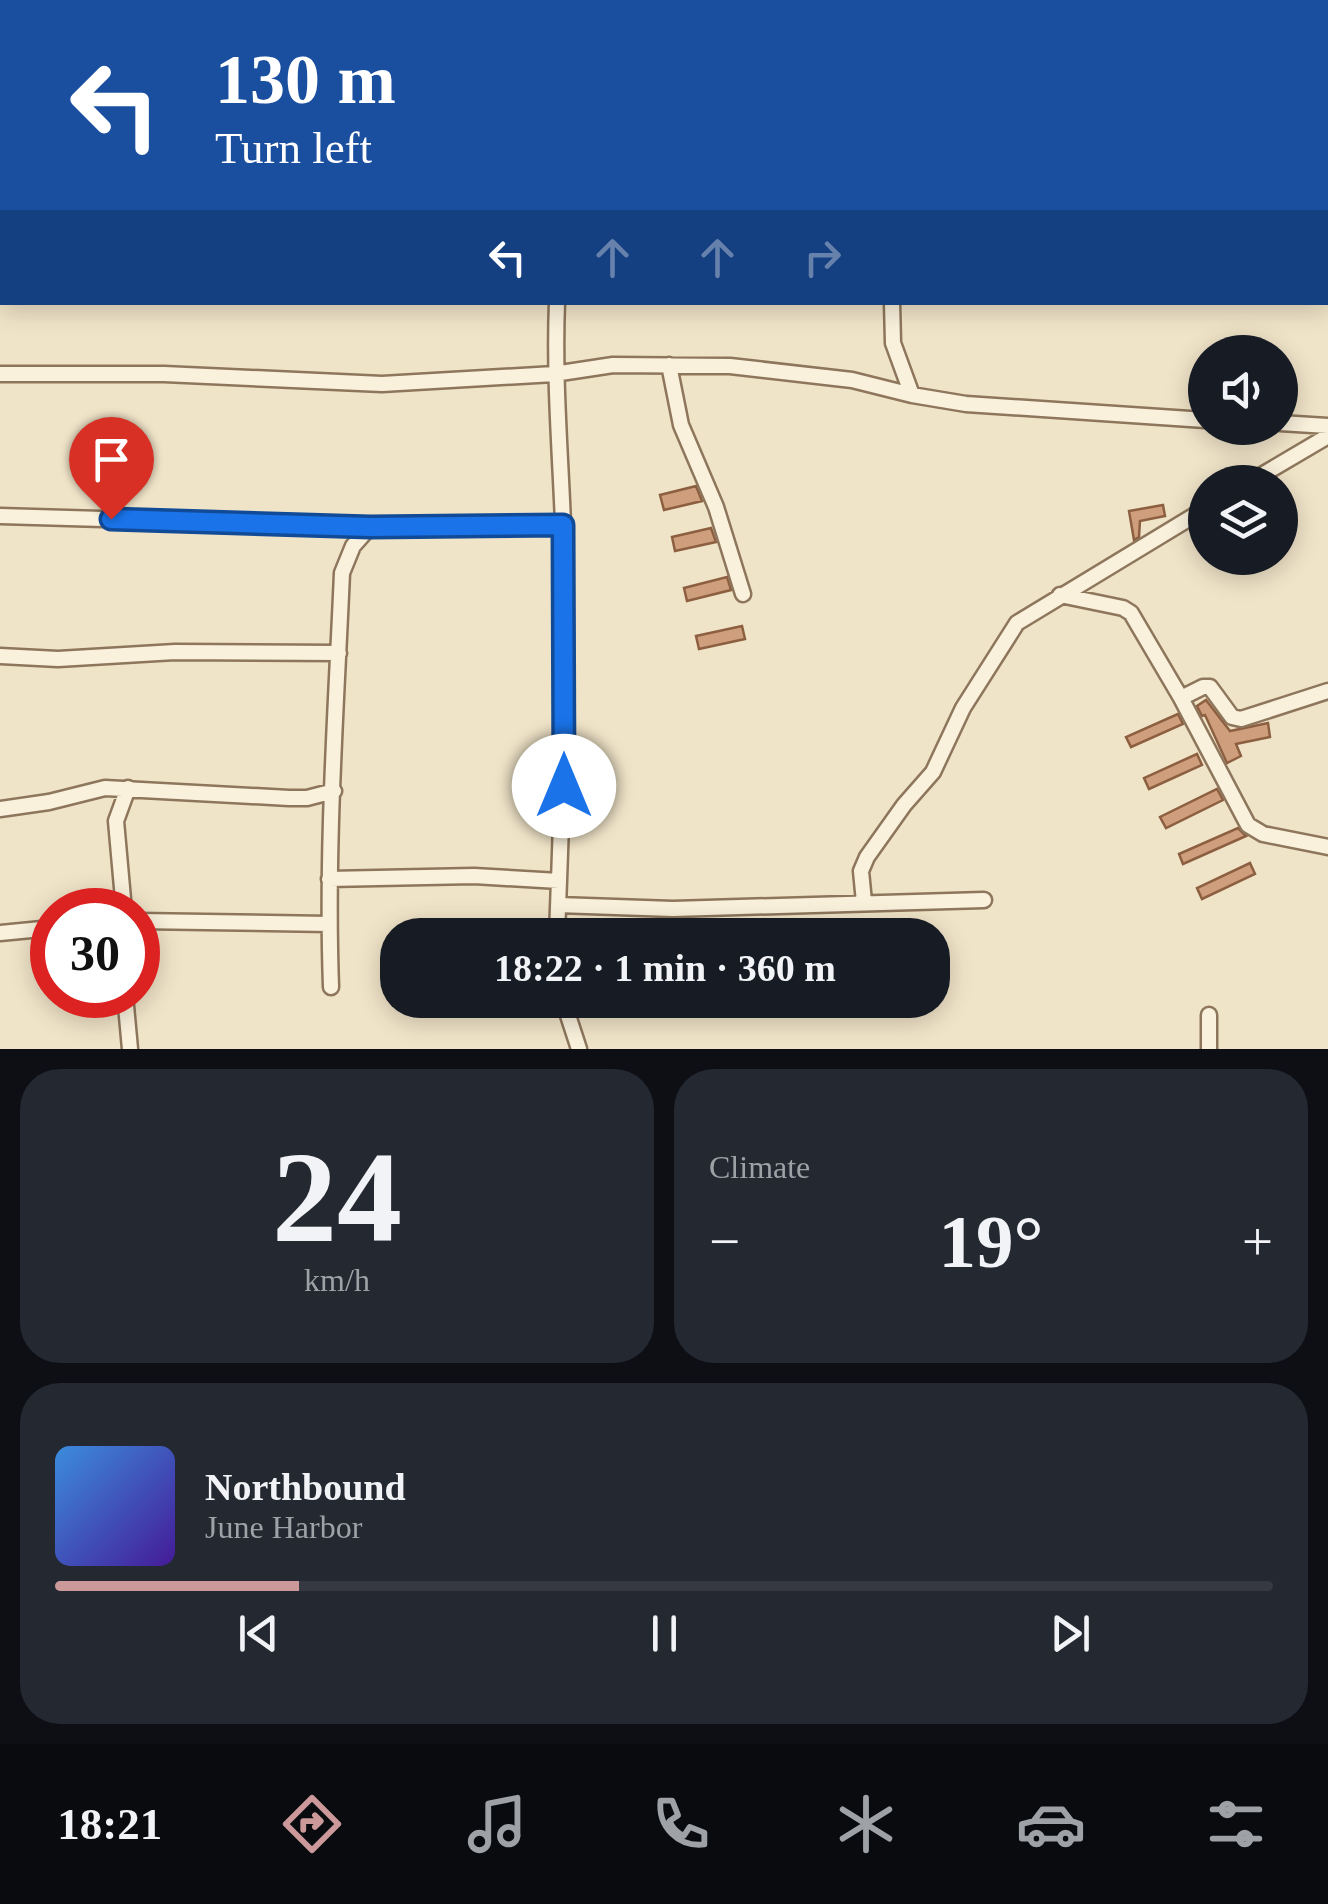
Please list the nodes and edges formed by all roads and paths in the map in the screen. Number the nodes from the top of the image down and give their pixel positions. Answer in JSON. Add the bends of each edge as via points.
{"nodes":[{"id":1,"x":557,"y":305,"type":"edge"},
{"id":2,"x":892,"y":305,"type":"edge"},
{"id":3,"x":669,"y":366,"type":"junction"},
{"id":4,"x":0,"y":374,"type":"edge"},
{"id":5,"x":554,"y":374,"type":"junction"},
{"id":6,"x":912,"y":395,"type":"junction"},
{"id":7,"x":1188,"y":419,"type":"edge"},
{"id":8,"x":1298,"y":425,"type":"edge"},
{"id":9,"x":1328,"y":426,"type":"edge"},
{"id":10,"x":1328,"y":436,"type":"edge"},
{"id":11,"x":1279,"y":465,"type":"edge"},
{"id":12,"x":0,"y":516,"type":"edge"},
{"id":13,"x":1188,"y":519,"type":"edge"},
{"id":14,"x":563,"y":525,"type":"junction"},
{"id":15,"x":370,"y":527,"type":"junction"},
{"id":16,"x":743,"y":594,"type":"dead end"},
{"id":17,"x":1060,"y":595,"type":"junction"},
{"id":18,"x":338,"y":653,"type":"junction"},
{"id":19,"x":0,"y":656,"type":"edge"},
{"id":20,"x":1328,"y":691,"type":"edge"},
{"id":21,"x":1182,"y":698,"type":"junction"},
{"id":22,"x":128,"y":788,"type":"junction"},
{"id":23,"x":334,"y":791,"type":"junction"},
{"id":24,"x":0,"y":809,"type":"edge"},
{"id":25,"x":1328,"y":848,"type":"edge"},
{"id":26,"x":329,"y":878,"type":"junction"},
{"id":27,"x":559,"y":881,"type":"junction"},
{"id":28,"x":122,"y":888,"type":"edge"},
{"id":29,"x":984,"y":900,"type":"dead end"},
{"id":30,"x":864,"y":902,"type":"junction"},
{"id":31,"x":558,"y":905,"type":"junction"},
{"id":32,"x":558,"y":918,"type":"edge"},
{"id":33,"x":160,"y":921,"type":"edge"},
{"id":34,"x":329,"y":924,"type":"junction"},
{"id":35,"x":30,"y":930,"type":"edge"},
{"id":36,"x":0,"y":933,"type":"edge"},
{"id":37,"x":331,"y":986,"type":"dead end"},
{"id":38,"x":1209,"y":1016,"type":"dead end"},
{"id":39,"x":128,"y":1018,"type":"edge"},
{"id":40,"x":569,"y":1018,"type":"edge"},
{"id":41,"x":130,"y":1049,"type":"edge"},
{"id":42,"x":578,"y":1049,"type":"edge"},
{"id":43,"x":1209,"y":1049,"type":"edge"}],
"edges":[{"from":1,"to":5,"type":"street"},
{"from":2,"to":6,"type":"street","via":[[893,343]]},
{"from":3,"to":5,"type":"street"},
{"from":3,"to":6,"type":"street","via":[[852,380]]},
{"from":3,"to":16,"type":"street","via":[[685,439],[716,507]]},
{"from":4,"to":5,"type":"street","via":[[382,384]]},
{"from":5,"to":14,"type":"street"},
{"from":6,"to":7,"type":"street"},
{"from":8,"to":9,"type":"street"},
{"from":10,"to":11,"type":"street"},
{"from":12,"to":15,"type":"street"},
{"from":13,"to":17,"type":"street"},
{"from":14,"to":15,"type":"street"},
{"from":14,"to":27,"type":"street"},
{"from":15,"to":18,"type":"street","via":[[342,572]]},
{"from":17,"to":21,"type":"street","via":[[1131,613]]},
{"from":17,"to":30,"type":"street","via":[[1007,634],[933,772],[867,857],[861,871]]},
{"from":18,"to":19,"type":"street"},
{"from":18,"to":23,"type":"street"},
{"from":20,"to":21,"type":"street","via":[[1240,719],[1210,687]]},
{"from":21,"to":25,"type":"street","via":[[1248,824],[1262,834]]},
{"from":22,"to":23,"type":"street","via":[[289,798]]},
{"from":22,"to":24,"type":"street"},
{"from":22,"to":28,"type":"street","via":[[116,821]]},
{"from":23,"to":26,"type":"street"},
{"from":26,"to":27,"type":"street"},
{"from":26,"to":34,"type":"street"},
{"from":27,"to":31,"type":"street"},
{"from":29,"to":30,"type":"street"},
{"from":30,"to":31,"type":"street"},
{"from":31,"to":32,"type":"street"},
{"from":33,"to":34,"type":"street"},
{"from":34,"to":37,"type":"street"},
{"from":35,"to":36,"type":"street"},
{"from":38,"to":43,"type":"street"},
{"from":39,"to":41,"type":"street"},
{"from":40,"to":42,"type":"street"}]}
